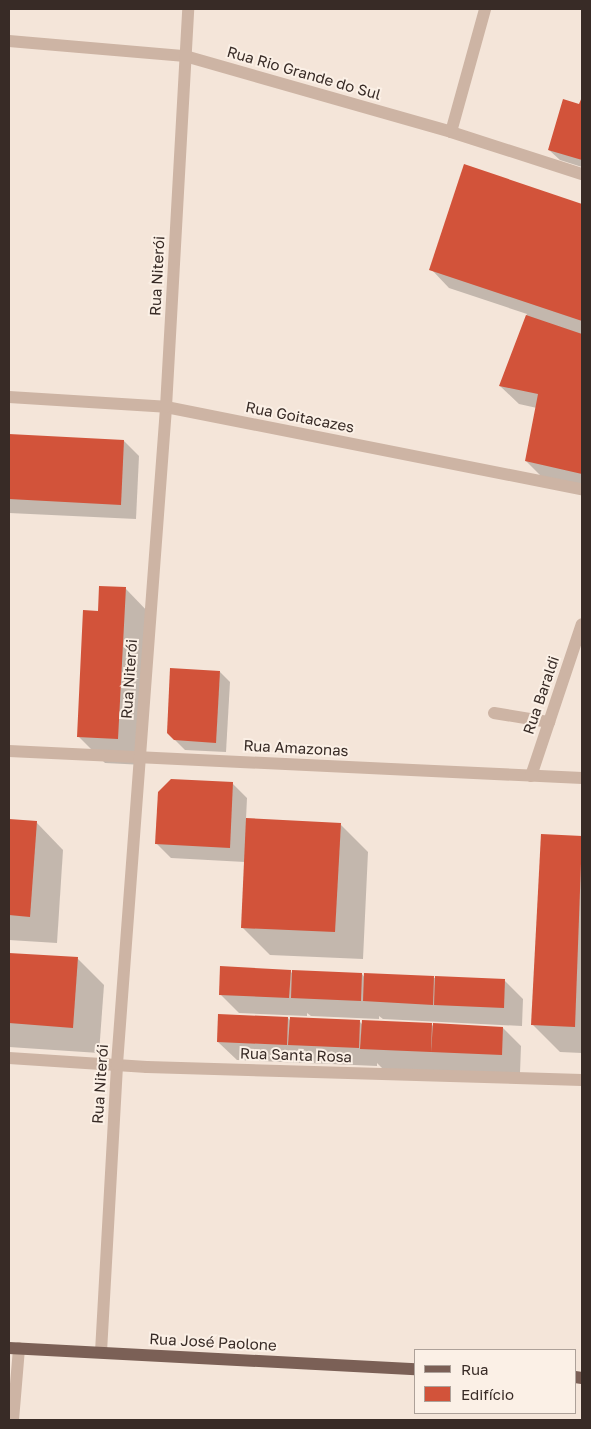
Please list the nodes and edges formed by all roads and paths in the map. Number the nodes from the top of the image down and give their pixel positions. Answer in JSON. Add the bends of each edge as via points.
{"nodes":[{"id":1,"x":188,"y":9,"type":"edge"},
{"id":2,"x":485,"y":9,"type":"edge"},
{"id":3,"x":9,"y":41,"type":"edge"},
{"id":4,"x":185,"y":56,"type":"junction"},
{"id":5,"x":451,"y":132,"type":"junction"},
{"id":6,"x":582,"y":174,"type":"edge"},
{"id":7,"x":9,"y":397,"type":"edge"},
{"id":8,"x":166,"y":407,"type":"junction"},
{"id":9,"x":582,"y":489,"type":"edge"},
{"id":10,"x":582,"y":624,"type":"edge"},
{"id":11,"x":579,"y":648,"type":"edge"},
{"id":12,"x":494,"y":713,"type":"dead end"},
{"id":13,"x":549,"y":722,"type":"junction"},
{"id":14,"x":9,"y":751,"type":"edge"},
{"id":15,"x":140,"y":757,"type":"junction"},
{"id":16,"x":531,"y":776,"type":"junction"},
{"id":17,"x":582,"y":778,"type":"edge"},
{"id":18,"x":9,"y":1058,"type":"edge"},
{"id":19,"x":117,"y":1064,"type":"junction"},
{"id":20,"x":582,"y":1080,"type":"edge"},
{"id":21,"x":14,"y":1348,"type":"edge"},
{"id":22,"x":101,"y":1352,"type":"junction"},
{"id":23,"x":414,"y":1369,"type":"edge"},
{"id":24,"x":13,"y":1420,"type":"edge"}],
"edges":[{"from":1,"to":4,"type":"street","name":"Rua Niterói"},
{"from":2,"to":5,"type":"street"},
{"from":3,"to":4,"type":"street","name":"Rua Rio Grande do Sul"},
{"from":4,"to":5,"type":"street","name":"Rua Rio Grande do Sul"},
{"from":4,"to":8,"type":"street","name":"Rua Niterói"},
{"from":5,"to":6,"type":"street","name":"Rua Rio Grande do Sul"},
{"from":7,"to":8,"type":"street","name":"Rua Goitacazes"},
{"from":8,"to":9,"type":"street","name":"Rua Goitacazes"},
{"from":8,"to":15,"type":"street","name":"Rua Niterói"},
{"from":10,"to":11,"type":"street","name":"Rua Baraldi"},
{"from":11,"to":13,"type":"street","name":"Rua Baraldi"},
{"from":12,"to":13,"type":"street"},
{"from":13,"to":16,"type":"street","name":"Rua Baraldi"},
{"from":14,"to":15,"type":"street","name":"Rua Amazonas"},
{"from":15,"to":16,"type":"street","name":"Rua Amazonas"},
{"from":15,"to":19,"type":"street","name":"Rua Niterói"},
{"from":16,"to":17,"type":"street","name":"Rua Amazonas"},
{"from":18,"to":19,"type":"street","name":"Rua Santa Rosa"},
{"from":19,"to":20,"type":"street","name":"Rua Santa Rosa"},
{"from":19,"to":22,"type":"street","name":"Rua Niterói"},
{"from":21,"to":22,"type":"main road","name":"Rua José Paolone"},
{"from":21,"to":24,"type":"street"},
{"from":22,"to":23,"type":"main road","name":"Rua José Paolone"}]}
